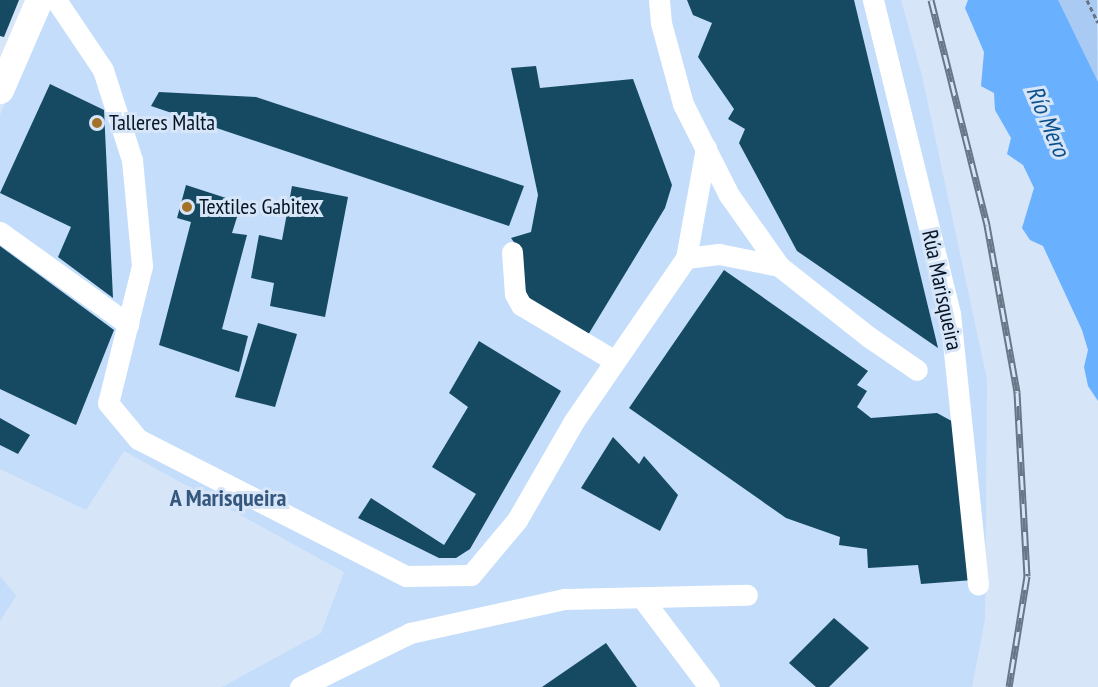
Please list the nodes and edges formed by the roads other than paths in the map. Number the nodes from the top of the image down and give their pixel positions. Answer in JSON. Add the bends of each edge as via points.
{"nodes":[{"id":1,"x":39,"y":0,"type":"edge"},
{"id":2,"x":56,"y":0,"type":"edge"},
{"id":3,"x":659,"y":0,"type":"edge"},
{"id":4,"x":873,"y":0,"type":"edge"},
{"id":5,"x":0,"y":90,"type":"edge"},
{"id":6,"x":706,"y":148,"type":"junction"},
{"id":7,"x":0,"y":232,"type":"edge"},
{"id":8,"x":512,"y":252,"type":"dead end"},
{"id":9,"x":686,"y":258,"type":"junction"},
{"id":10,"x":779,"y":266,"type":"junction"},
{"id":11,"x":128,"y":324,"type":"junction"},
{"id":12,"x":615,"y":361,"type":"junction"},
{"id":13,"x":918,"y":370,"type":"dead end"},
{"id":14,"x":978,"y":585,"type":"dead end"},
{"id":15,"x":747,"y":596,"type":"dead end"},
{"id":16,"x":642,"y":598,"type":"junction"},
{"id":17,"x":359,"y":658,"type":"junction"},
{"id":18,"x":300,"y":687,"type":"edge"},
{"id":19,"x":339,"y":687,"type":"edge"},
{"id":20,"x":709,"y":687,"type":"edge"}],
"edges":[{"from":1,"to":5,"type":"main road"},
{"from":2,"to":11,"type":"lane","via":[[103,70],[132,160],[142,266]]},
{"from":3,"to":6,"type":"lane","via":[[661,23],[683,104]]},
{"from":4,"to":14,"type":"lane","name":"Rúa Marisqueira","via":[[950,313]]},
{"from":6,"to":9,"type":"lane"},
{"from":6,"to":10,"type":"lane","via":[[729,195]]},
{"from":7,"to":11,"type":"lane"},
{"from":8,"to":12,"type":"lane","via":[[515,294],[520,305]]},
{"from":9,"to":10,"type":"lane","via":[[718,254]]},
{"from":9,"to":12,"type":"lane"},
{"from":10,"to":13,"type":"lane","via":[[868,337]]},
{"from":11,"to":12,"type":"lane","via":[[108,403],[138,440],[406,576],[471,575],[517,520],[574,421]]},
{"from":15,"to":16,"type":"lane"},
{"from":16,"to":17,"type":"lane","via":[[565,599],[410,633]]},
{"from":16,"to":20,"type":"lane"},
{"from":17,"to":18,"type":"lane"},
{"from":17,"to":19,"type":"lane"}]}
